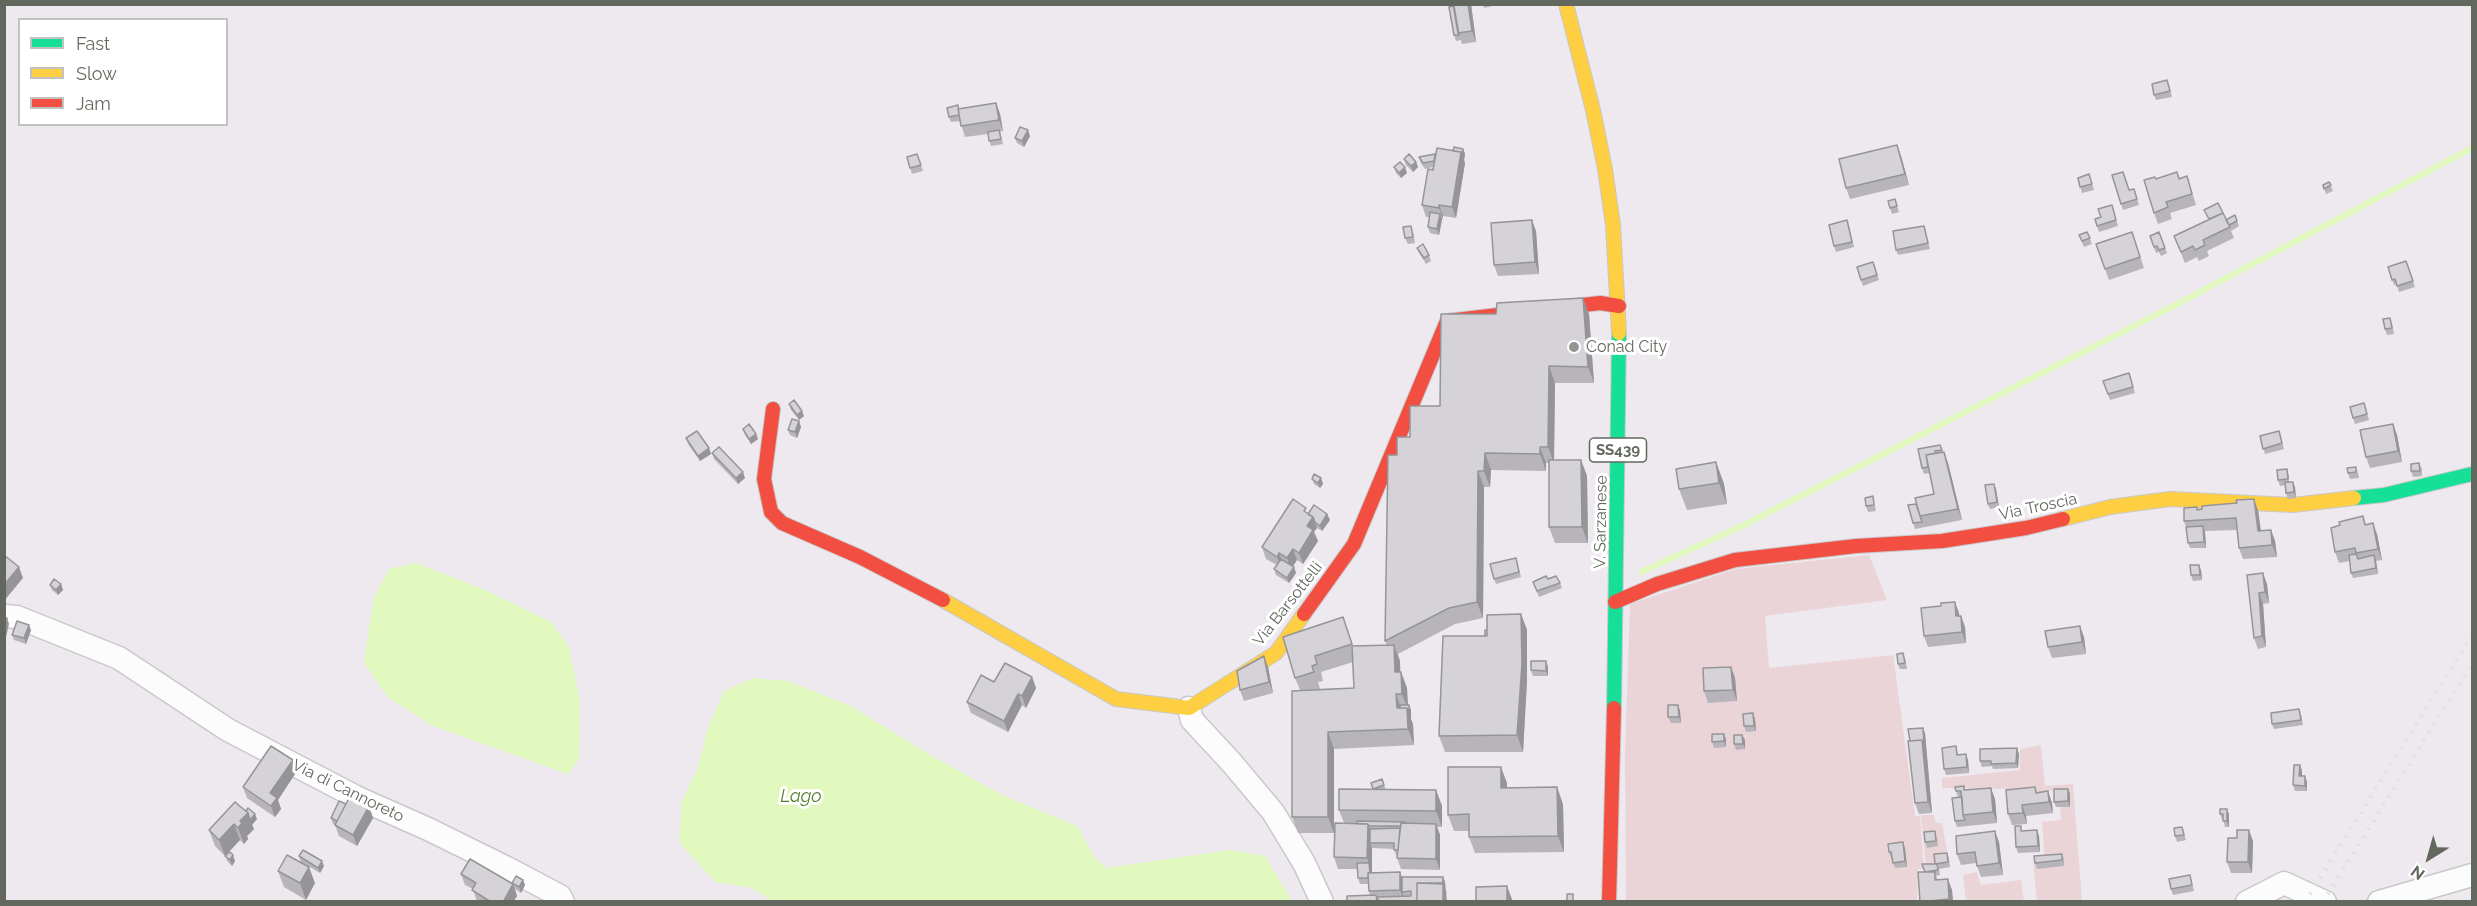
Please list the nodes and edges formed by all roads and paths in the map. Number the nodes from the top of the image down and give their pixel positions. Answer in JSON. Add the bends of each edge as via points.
{"nodes":[{"id":1,"x":1566,"y":4,"type":"edge"},
{"id":2,"x":1619,"y":306,"type":"junction"},
{"id":3,"x":773,"y":409,"type":"dead end"},
{"id":4,"x":2472,"y":474,"type":"edge"},
{"id":5,"x":1615,"y":602,"type":"junction"},
{"id":6,"x":4,"y":616,"type":"edge"},
{"id":7,"x":1189,"y":708,"type":"junction"},
{"id":8,"x":2472,"y":875,"type":"edge"},
{"id":9,"x":563,"y":902,"type":"edge"},
{"id":10,"x":1322,"y":902,"type":"edge"},
{"id":11,"x":1609,"y":902,"type":"edge"},
{"id":12,"x":2247,"y":902,"type":"edge"},
{"id":13,"x":2325,"y":902,"type":"edge"},
{"id":14,"x":2379,"y":902,"type":"edge"}],
"edges":[{"from":1,"to":2,"type":"street","name":"V. Sarzanese","number":"SS439","via":[[1605,169]]},
{"from":2,"to":5,"type":"street","name":"V. Sarzanese","number":"SS439"},
{"from":2,"to":7,"type":"street","name":"Via Barsottelli","via":[[1600,303],[1447,321],[1354,544],[1276,653]]},
{"from":3,"to":7,"type":"street","via":[[764,479],[771,512],[783,523],[860,557],[972,615],[1116,699]]},
{"from":4,"to":5,"type":"street","name":"Via Troscia","via":[[2384,495],[2293,505],[2170,499],[2110,507],[2026,528],[1942,541],[1735,560],[1657,584]]},
{"from":5,"to":11,"type":"street","name":"V. Sarzanese","number":"SS439"},
{"from":6,"to":9,"type":"street","name":"Via di Cannoreto","via":[[17,617],[119,658],[228,730],[358,798],[507,868],[560,896]]},
{"from":7,"to":10,"type":"street","via":[[1192,720],[1273,813],[1304,863]]},
{"from":8,"to":14,"type":"street"},
{"from":12,"to":13,"type":"street","via":[[2284,883]]}]}
